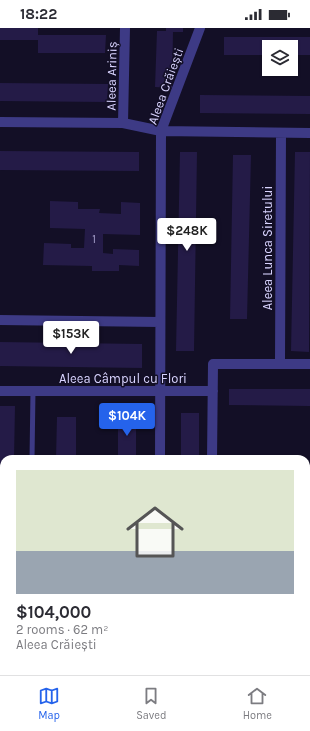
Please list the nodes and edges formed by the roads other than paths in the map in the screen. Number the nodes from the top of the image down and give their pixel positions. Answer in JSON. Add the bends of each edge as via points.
{"nodes":[{"id":1,"x":125,"y":28,"type":"edge"},
{"id":2,"x":200,"y":28,"type":"edge"},
{"id":3,"x":0,"y":122,"type":"edge"},
{"id":4,"x":123,"y":124,"type":"junction"},
{"id":5,"x":161,"y":131,"type":"junction"},
{"id":6,"x":280,"y":133,"type":"junction"},
{"id":7,"x":310,"y":133,"type":"edge"},
{"id":8,"x":0,"y":320,"type":"edge"},
{"id":9,"x":160,"y":322,"type":"junction"},
{"id":10,"x":280,"y":364,"type":"junction"},
{"id":11,"x":310,"y":364,"type":"edge"},
{"id":12,"x":0,"y":391,"type":"edge"},
{"id":13,"x":33,"y":391,"type":"junction"},
{"id":14,"x":161,"y":391,"type":"junction"},
{"id":15,"x":213,"y":391,"type":"junction"},
{"id":16,"x":32,"y":455,"type":"edge"},
{"id":17,"x":160,"y":455,"type":"edge"},
{"id":18,"x":212,"y":455,"type":"edge"}],
"edges":[{"from":1,"to":4,"type":"street","name":"Aleea Ariniș"},
{"from":2,"to":5,"type":"street","name":"Aleea Crăiești"},
{"from":3,"to":4,"type":"street"},
{"from":4,"to":5,"type":"street"},
{"from":5,"to":6,"type":"street"},
{"from":5,"to":9,"type":"street","name":"Aleea Crăiești"},
{"from":6,"to":7,"type":"street"},
{"from":6,"to":10,"type":"street","name":"Aleea Lunca Siretului"},
{"from":8,"to":9,"type":"street"},
{"from":9,"to":14,"type":"street","name":"Aleea Crăiești"},
{"from":10,"to":11,"type":"street"},
{"from":10,"to":15,"type":"street","via":[[213,364]]},
{"from":12,"to":13,"type":"street","name":"Aleea Câmpul cu Flori"},
{"from":13,"to":14,"type":"street","name":"Aleea Câmpul cu Flori"},
{"from":13,"to":16,"type":"lane"},
{"from":14,"to":15,"type":"street","name":"Aleea Câmpul cu Flori"},
{"from":14,"to":17,"type":"street","name":"Aleea Crăiești"},
{"from":15,"to":18,"type":"street"}]}
